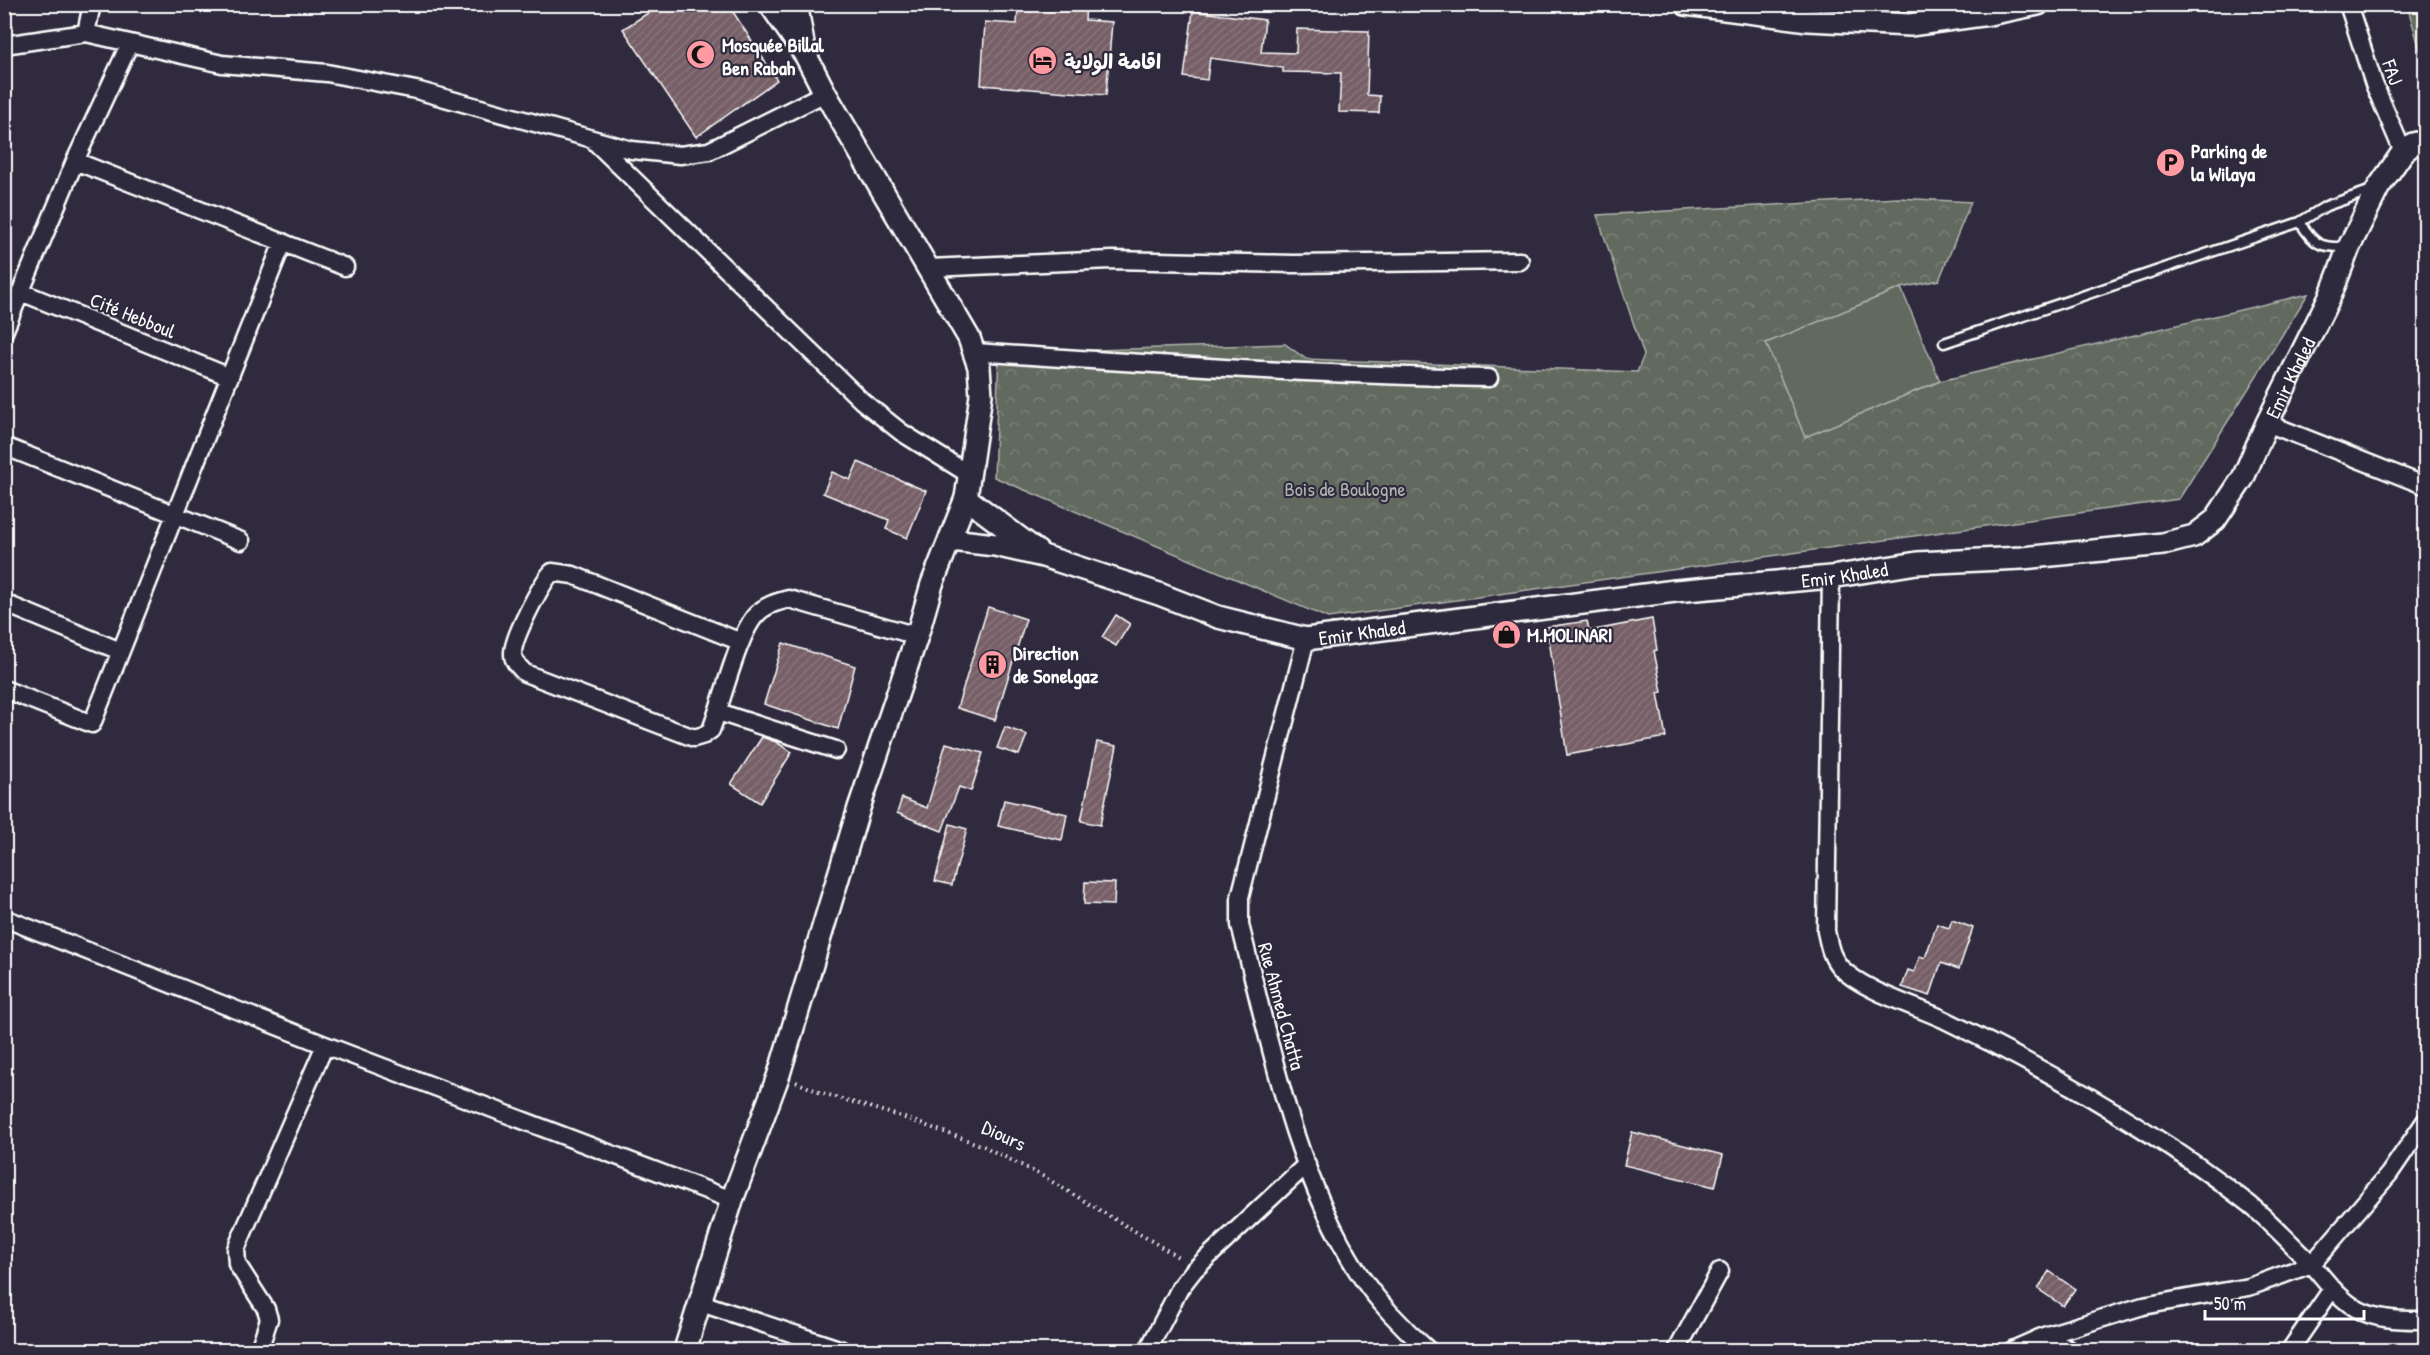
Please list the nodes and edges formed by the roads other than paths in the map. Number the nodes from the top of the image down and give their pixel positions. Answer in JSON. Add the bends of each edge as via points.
{"nodes":[{"id":1,"x":92,"y":4,"type":"edge"},
{"id":2,"x":770,"y":4,"type":"edge"},
{"id":3,"x":1686,"y":4,"type":"edge"},
{"id":4,"x":2038,"y":4,"type":"edge"},
{"id":5,"x":2348,"y":4,"type":"edge"},
{"id":6,"x":800,"y":8,"type":"edge"},
{"id":7,"x":86,"y":33,"type":"junction"},
{"id":8,"x":130,"y":43,"type":"junction"},
{"id":9,"x":4,"y":45,"type":"edge"},
{"id":10,"x":806,"y":56,"type":"junction"},
{"id":11,"x":825,"y":93,"type":"junction"},
{"id":12,"x":591,"y":138,"type":"junction"},
{"id":13,"x":2426,"y":141,"type":"edge"},
{"id":14,"x":2403,"y":152,"type":"junction"},
{"id":15,"x":75,"y":161,"type":"junction"},
{"id":16,"x":2378,"y":188,"type":"junction"},
{"id":17,"x":2300,"y":222,"type":"junction"},
{"id":18,"x":283,"y":242,"type":"junction"},
{"id":19,"x":2349,"y":247,"type":"junction"},
{"id":20,"x":1520,"y":261,"type":"dead end"},
{"id":21,"x":345,"y":267,"type":"dead end"},
{"id":22,"x":929,"y":268,"type":"junction"},
{"id":23,"x":21,"y":292,"type":"junction"},
{"id":24,"x":4,"y":332,"type":"edge"},
{"id":25,"x":1944,"y":343,"type":"dead end"},
{"id":26,"x":975,"y":352,"type":"junction"},
{"id":27,"x":230,"y":377,"type":"junction"},
{"id":28,"x":1489,"y":378,"type":"dead end"},
{"id":29,"x":2267,"y":423,"type":"junction"},
{"id":30,"x":4,"y":446,"type":"edge"},
{"id":31,"x":970,"y":475,"type":"junction"},
{"id":32,"x":2426,"y":486,"type":"edge"},
{"id":33,"x":966,"y":498,"type":"junction"},
{"id":34,"x":175,"y":516,"type":"junction"},
{"id":35,"x":951,"y":540,"type":"junction"},
{"id":36,"x":241,"y":541,"type":"dead end"},
{"id":37,"x":1043,"y":556,"type":"junction"},
{"id":38,"x":1831,"y":577,"type":"junction"},
{"id":39,"x":4,"y":603,"type":"edge"},
{"id":40,"x":917,"y":636,"type":"junction"},
{"id":41,"x":1306,"y":639,"type":"junction"},
{"id":42,"x":741,"y":642,"type":"junction"},
{"id":43,"x":120,"y":651,"type":"junction"},
{"id":44,"x":4,"y":688,"type":"edge"},
{"id":45,"x":718,"y":712,"type":"junction"},
{"id":46,"x":836,"y":750,"type":"dead end"},
{"id":47,"x":4,"y":918,"type":"edge"},
{"id":48,"x":325,"y":1045,"type":"junction"},
{"id":49,"x":2426,"y":1120,"type":"edge"},
{"id":50,"x":1306,"y":1164,"type":"junction"},
{"id":51,"x":732,"y":1200,"type":"junction"},
{"id":52,"x":2312,"y":1263,"type":"junction"},
{"id":53,"x":1720,"y":1271,"type":"dead end"},
{"id":54,"x":2332,"y":1289,"type":"junction"},
{"id":55,"x":701,"y":1303,"type":"junction"},
{"id":56,"x":2426,"y":1320,"type":"edge"},
{"id":57,"x":2044,"y":1335,"type":"junction"},
{"id":58,"x":259,"y":1350,"type":"edge"},
{"id":59,"x":685,"y":1350,"type":"edge"},
{"id":60,"x":842,"y":1350,"type":"edge"},
{"id":61,"x":1149,"y":1350,"type":"edge"},
{"id":62,"x":1428,"y":1350,"type":"edge"},
{"id":63,"x":1677,"y":1350,"type":"edge"},
{"id":64,"x":2012,"y":1350,"type":"edge"},
{"id":65,"x":2069,"y":1350,"type":"edge"},
{"id":66,"x":2290,"y":1350,"type":"edge"}],
"edges":[{"from":1,"to":7,"type":"street"},
{"from":2,"to":10,"type":"street"},
{"from":3,"to":4,"type":"street","via":[[1808,20],[1910,25]]},
{"from":5,"to":14,"type":"street","name":"FAJ","via":[[2373,84]]},
{"from":6,"to":10,"type":"street"},
{"from":7,"to":8,"type":"street"},
{"from":7,"to":9,"type":"street"},
{"from":8,"to":12,"type":"street","via":[[222,64],[327,73],[416,90]]},
{"from":8,"to":15,"type":"street"},
{"from":10,"to":11,"type":"street"},
{"from":11,"to":12,"type":"street","via":[[710,151],[680,155],[632,150]]},
{"from":11,"to":22,"type":"street"},
{"from":12,"to":31,"type":"street","via":[[862,401],[901,432]]},
{"from":13,"to":14,"type":"street","name":"Emir Khaled"},
{"from":14,"to":16,"type":"street","name":"Emir Khaled"},
{"from":15,"to":18,"type":"street"},
{"from":15,"to":23,"type":"street"},
{"from":16,"to":17,"type":"lane","via":[[2326,206]]},
{"from":16,"to":19,"type":"street","name":"Emir Khaled"},
{"from":17,"to":19,"type":"lane","via":[[2312,241],[2329,248]]},
{"from":17,"to":25,"type":"lane"},
{"from":18,"to":21,"type":"street"},
{"from":18,"to":27,"type":"street"},
{"from":19,"to":29,"type":"street","name":"Emir Khaled","via":[[2331,294]]},
{"from":20,"to":22,"type":"street","via":[[1293,264],[1112,260]]},
{"from":22,"to":26,"type":"street"},
{"from":23,"to":24,"type":"street"},
{"from":23,"to":27,"type":"street","name":"Cité Hebboul"},
{"from":26,"to":28,"type":"street","via":[[1254,370]]},
{"from":26,"to":31,"type":"street","via":[[981,395]]},
{"from":27,"to":34,"type":"street"},
{"from":29,"to":32,"type":"street"},
{"from":29,"to":38,"type":"street","name":"Emir Khaled","via":[[2243,478],[2214,520],[2194,536],[2163,544],[2022,558],[1917,563]]},
{"from":30,"to":34,"type":"street"},
{"from":31,"to":33,"type":"street"},
{"from":33,"to":35,"type":"street"},
{"from":33,"to":37,"type":"street"},
{"from":34,"to":36,"type":"street"},
{"from":34,"to":43,"type":"street"},
{"from":35,"to":37,"type":"street"},
{"from":35,"to":40,"type":"street","via":[[932,584]]},
{"from":37,"to":41,"type":"street","name":"Emir Khaled","via":[[1218,617]]},
{"from":38,"to":41,"type":"street","name":"Emir Khaled","via":[[1675,591]]},
{"from":38,"to":52,"type":"street","via":[[1826,931],[1841,969],[2131,1120],[2250,1206]]},
{"from":39,"to":43,"type":"street"},
{"from":40,"to":42,"type":"street","via":[[789,599],[772,603],[755,616]]},
{"from":40,"to":51,"type":"street","via":[[859,808],[779,1074]]},
{"from":41,"to":50,"type":"street","name":"Rue Ahmed Chatta","via":[[1240,897],[1240,925],[1275,1064]]},
{"from":42,"to":45,"type":"street"},
{"from":42,"to":45,"type":"street","via":[[573,575],[552,572],[543,581],[512,651],[514,662],[525,673],[694,738],[711,730]]},
{"from":43,"to":44,"type":"street","via":[[92,724]]},
{"from":45,"to":46,"type":"street"},
{"from":47,"to":48,"type":"street"},
{"from":48,"to":51,"type":"street"},
{"from":48,"to":58,"type":"street","via":[[236,1250],[237,1264],[266,1309],[268,1319]]},
{"from":49,"to":52,"type":"street","via":[[2389,1174]]},
{"from":50,"to":61,"type":"street","via":[[1194,1270],[1180,1288]]},
{"from":50,"to":62,"type":"street","name":"Rue Ahmed Chatta","via":[[1360,1275]]},
{"from":51,"to":55,"type":"street"},
{"from":52,"to":54,"type":"street"},
{"from":52,"to":57,"type":"street","via":[[2249,1287],[2143,1306]]},
{"from":53,"to":63,"type":"street"},
{"from":54,"to":56,"type":"street","via":[[2355,1310],[2376,1317]]},
{"from":54,"to":66,"type":"street"},
{"from":55,"to":59,"type":"street"},
{"from":55,"to":60,"type":"street"},
{"from":57,"to":64,"type":"street"},
{"from":57,"to":65,"type":"street"}]}
